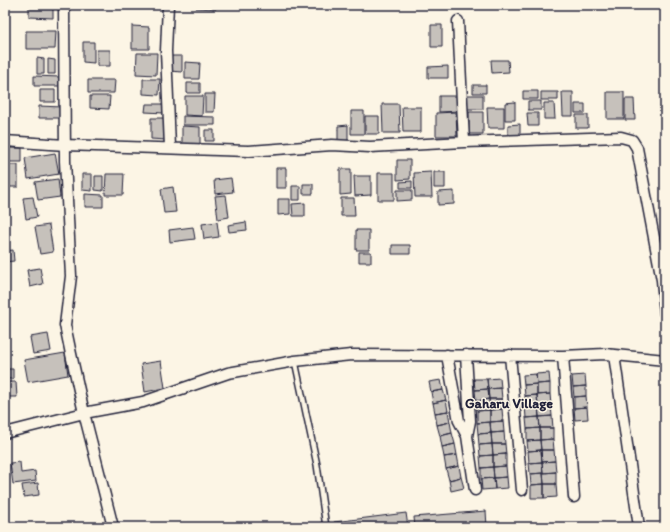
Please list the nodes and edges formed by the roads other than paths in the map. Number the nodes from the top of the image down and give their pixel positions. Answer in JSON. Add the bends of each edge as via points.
{"nodes":[{"id":1,"x":64,"y":5,"type":"edge"},
{"id":2,"x":168,"y":5,"type":"edge"},
{"id":3,"x":458,"y":21,"type":"dead end"},
{"id":4,"x":5,"y":141,"type":"edge"},
{"id":5,"x":464,"y":142,"type":"junction"},
{"id":6,"x":65,"y":145,"type":"junction"},
{"id":7,"x":170,"y":148,"type":"junction"},
{"id":8,"x":665,"y":314,"type":"edge"},
{"id":9,"x":447,"y":355,"type":"junction"},
{"id":10,"x":466,"y":355,"type":"junction"},
{"id":11,"x":510,"y":355,"type":"junction"},
{"id":12,"x":614,"y":355,"type":"junction"},
{"id":13,"x":563,"y":356,"type":"junction"},
{"id":14,"x":665,"y":360,"type":"edge"},
{"id":15,"x":295,"y":361,"type":"junction"},
{"id":16,"x":84,"y":413,"type":"junction"},
{"id":17,"x":5,"y":433,"type":"edge"},
{"id":18,"x":467,"y":436,"type":"junction"},
{"id":19,"x":475,"y":490,"type":"dead end"},
{"id":20,"x":522,"y":490,"type":"dead end"},
{"id":21,"x":574,"y":497,"type":"dead end"},
{"id":22,"x":113,"y":527,"type":"edge"},
{"id":23,"x":326,"y":527,"type":"edge"},
{"id":24,"x":639,"y":527,"type":"edge"}],
"edges":[{"from":1,"to":6,"type":"street"},
{"from":2,"to":7,"type":"street","via":[[166,51]]},
{"from":3,"to":5,"type":"street"},
{"from":4,"to":6,"type":"street"},
{"from":5,"to":7,"type":"street","via":[[370,147],[332,145],[249,151]]},
{"from":5,"to":8,"type":"street","via":[[621,137],[632,140],[637,148],[662,280]]},
{"from":6,"to":7,"type":"street"},
{"from":6,"to":16,"type":"street","via":[[70,276],[65,325]]},
{"from":9,"to":10,"type":"street"},
{"from":9,"to":15,"type":"street","via":[[351,355]]},
{"from":9,"to":18,"type":"street","via":[[459,421]]},
{"from":10,"to":11,"type":"street"},
{"from":10,"to":18,"type":"street","via":[[470,421]]},
{"from":11,"to":13,"type":"street"},
{"from":11,"to":20,"type":"street"},
{"from":12,"to":13,"type":"street"},
{"from":12,"to":14,"type":"street"},
{"from":12,"to":24,"type":"street"},
{"from":13,"to":21,"type":"street"},
{"from":15,"to":16,"type":"street","via":[[228,373],[143,402]]},
{"from":15,"to":23,"type":"lane","via":[[317,465]]},
{"from":16,"to":17,"type":"street"},
{"from":16,"to":22,"type":"street"},
{"from":18,"to":19,"type":"street"}]}
